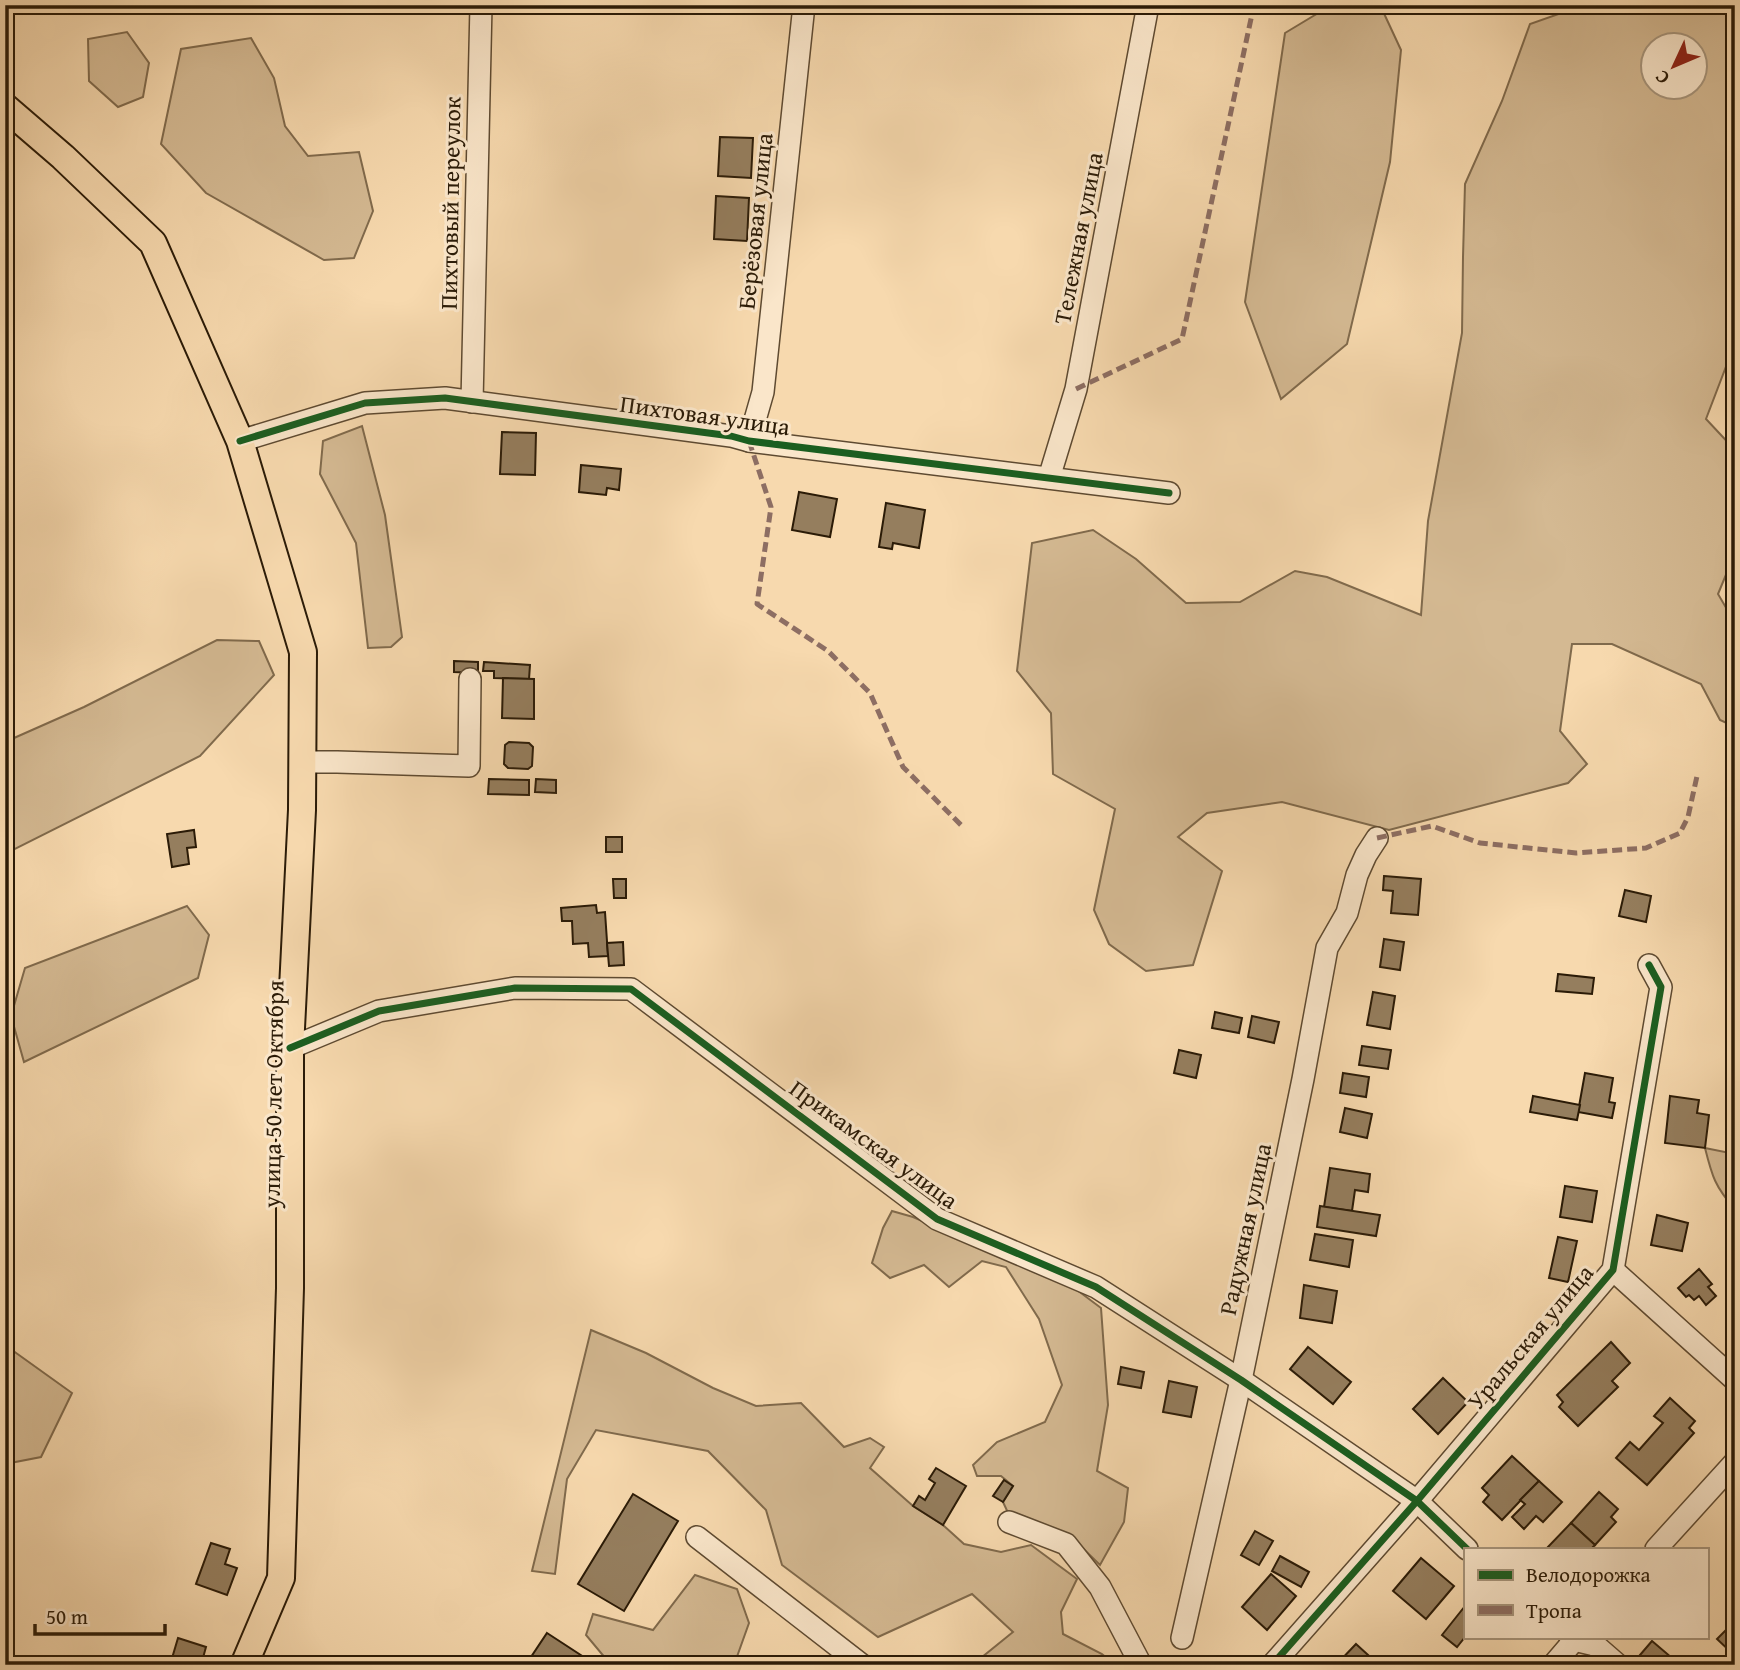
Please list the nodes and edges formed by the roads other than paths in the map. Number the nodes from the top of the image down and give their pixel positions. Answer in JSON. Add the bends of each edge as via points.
{"nodes":[{"id":1,"x":481,"y":5,"type":"edge"},
{"id":2,"x":804,"y":5,"type":"edge"},
{"id":3,"x":1148,"y":5,"type":"edge"},
{"id":4,"x":5,"y":107,"type":"edge"},
{"id":5,"x":472,"y":402,"type":"junction"},
{"id":6,"x":749,"y":441,"type":"junction"},
{"id":7,"x":240,"y":442,"type":"junction"},
{"id":8,"x":1049,"y":478,"type":"junction"},
{"id":9,"x":1169,"y":493,"type":"dead end"},
{"id":10,"x":470,"y":679,"type":"dead end"},
{"id":11,"x":302,"y":762,"type":"junction"},
{"id":12,"x":1377,"y":838,"type":"dead end"},
{"id":13,"x":1649,"y":965,"type":"dead end"},
{"id":14,"x":290,"y":1048,"type":"junction"},
{"id":15,"x":1613,"y":1270,"type":"junction"},
{"id":16,"x":1241,"y":1380,"type":"junction"},
{"id":17,"x":1735,"y":1380,"type":"edge"},
{"id":18,"x":1735,"y":1462,"type":"edge"},
{"id":19,"x":1417,"y":1501,"type":"junction"},
{"id":20,"x":1009,"y":1522,"type":"dead end"},
{"id":21,"x":697,"y":1537,"type":"dead end"},
{"id":22,"x":1465,"y":1548,"type":"edge"},
{"id":23,"x":1657,"y":1548,"type":"edge"},
{"id":24,"x":1182,"y":1638,"type":"dead end"},
{"id":25,"x":1574,"y":1638,"type":"edge"},
{"id":26,"x":244,"y":1665,"type":"edge"},
{"id":27,"x":862,"y":1665,"type":"edge"},
{"id":28,"x":1141,"y":1665,"type":"edge"},
{"id":29,"x":1272,"y":1665,"type":"edge"},
{"id":30,"x":1553,"y":1665,"type":"edge"},
{"id":31,"x":1618,"y":1665,"type":"edge"}],
"edges":[{"from":1,"to":5,"type":"street","name":"Пихтовый переулок"},
{"from":2,"to":6,"type":"street","name":"Берёзовая улица","via":[[763,392]]},
{"from":3,"to":8,"type":"street","name":"Тележная улица","via":[[1076,389]]},
{"from":4,"to":7,"type":"main road","name":"улица 50 лет Октября","via":[[153,243]]},
{"from":5,"to":6,"type":"street","name":"Пихтовая улица"},
{"from":5,"to":7,"type":"street","name":"Пихтовая улица","via":[[445,398],[365,403]]},
{"from":6,"to":8,"type":"street","name":"Пихтовая улица"},
{"from":7,"to":11,"type":"main road","name":"улица 50 лет Октября","via":[[303,652]]},
{"from":8,"to":9,"type":"street","name":"Пихтовая улица"},
{"from":10,"to":11,"type":"street","via":[[469,766]]},
{"from":11,"to":14,"type":"main road","name":"улица 50 лет Октября"},
{"from":12,"to":16,"type":"street","name":"Радужная улица","via":[[1357,875],[1347,913],[1327,948]]},
{"from":13,"to":15,"type":"street","name":"Уральская улица","via":[[1661,987]]},
{"from":14,"to":16,"type":"street","name":"Прикамская улица","via":[[379,1011],[515,988],[631,989],[937,1219],[1096,1287]]},
{"from":14,"to":26,"type":"main road","name":"улица 50 лет Октября","via":[[290,1288],[281,1578]]},
{"from":15,"to":17,"type":"street"},
{"from":15,"to":19,"type":"street","name":"Уральская улица"},
{"from":16,"to":19,"type":"street","name":"Прикамская улица"},
{"from":16,"to":24,"type":"street","name":"Радужная улица"},
{"from":18,"to":23,"type":"street"},
{"from":19,"to":22,"type":"street","name":"Прикамская улица"},
{"from":19,"to":29,"type":"street","name":"Уральская улица"},
{"from":20,"to":28,"type":"street","via":[[1066,1544],[1100,1587]]},
{"from":21,"to":27,"type":"street"},
{"from":25,"to":30,"type":"street"},
{"from":25,"to":31,"type":"street","via":[[1595,1645]]}]}
